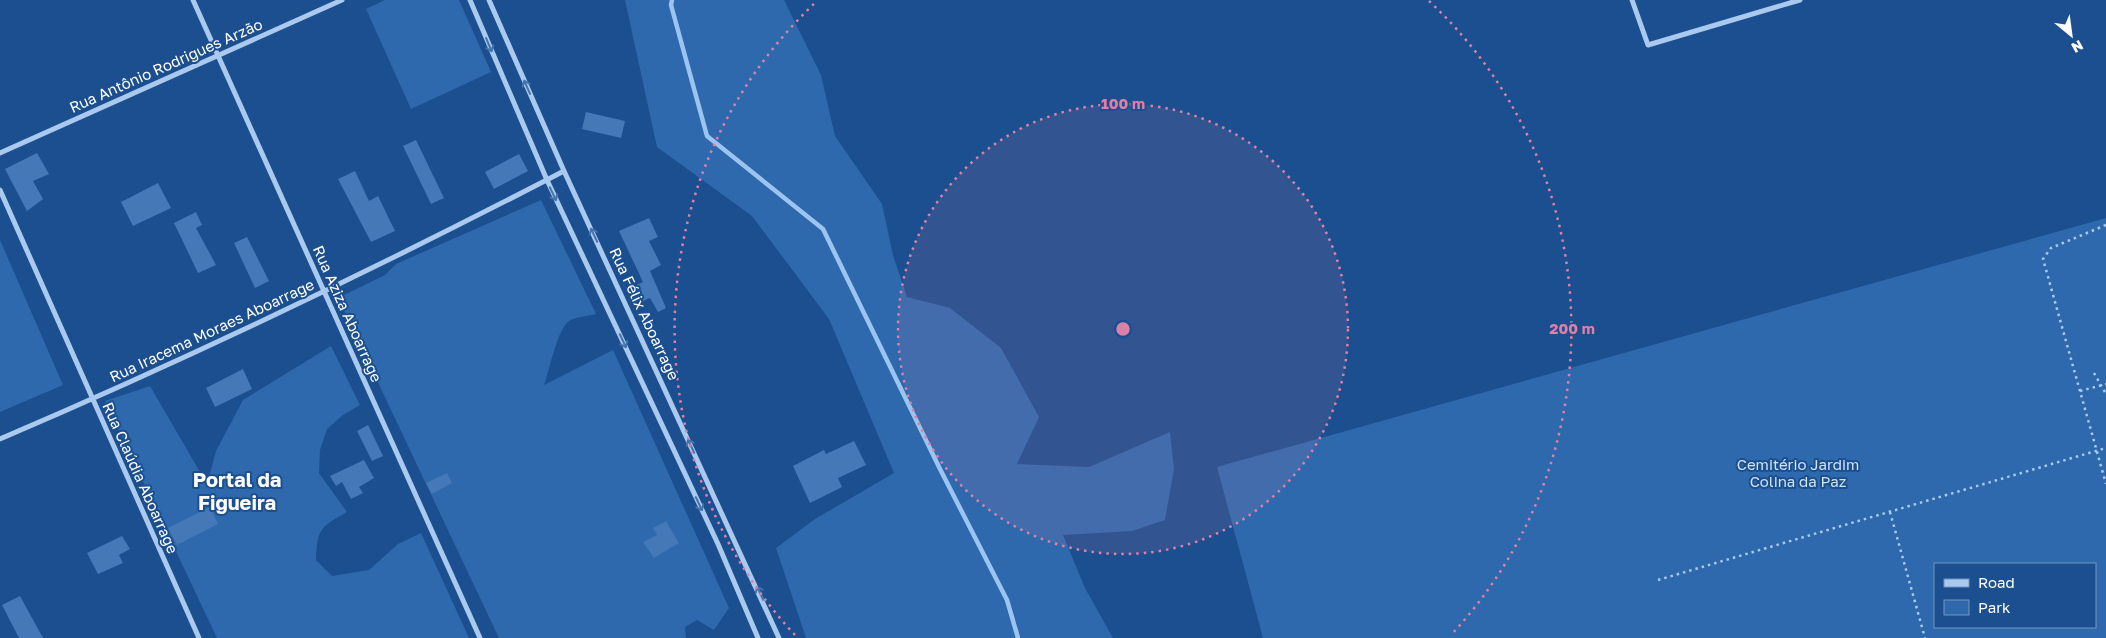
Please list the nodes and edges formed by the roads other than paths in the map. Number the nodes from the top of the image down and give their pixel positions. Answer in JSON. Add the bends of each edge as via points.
{"nodes":[{"id":1,"x":193,"y":0,"type":"edge"},
{"id":2,"x":342,"y":0,"type":"edge"},
{"id":3,"x":470,"y":0,"type":"edge"},
{"id":4,"x":489,"y":0,"type":"edge"},
{"id":5,"x":1632,"y":0,"type":"edge"},
{"id":6,"x":1800,"y":0,"type":"edge"},
{"id":7,"x":219,"y":56,"type":"junction"},
{"id":8,"x":0,"y":153,"type":"edge"},
{"id":9,"x":564,"y":171,"type":"junction"},
{"id":10,"x":547,"y":180,"type":"junction"},
{"id":11,"x":0,"y":190,"type":"edge"},
{"id":12,"x":323,"y":293,"type":"junction"},
{"id":13,"x":92,"y":400,"type":"junction"},
{"id":14,"x":0,"y":439,"type":"edge"},
{"id":15,"x":199,"y":638,"type":"edge"},
{"id":16,"x":480,"y":638,"type":"edge"},
{"id":17,"x":758,"y":638,"type":"edge"},
{"id":18,"x":779,"y":638,"type":"edge"}],
"edges":[{"from":1,"to":7,"type":"street","name":"Rua Aziza Aboarrage"},
{"from":2,"to":7,"type":"street","name":"Rua Antônio Rodrigues Arzão"},
{"from":3,"to":10,"type":"street","name":"Rua Félix Aboarrage","one_way":true},
{"from":9,"to":4,"type":"street","name":"Rua Félix Aboarrage","one_way":true},
{"from":5,"to":6,"type":"street","via":[[1648,45]]},
{"from":7,"to":8,"type":"street","name":"Rua Antônio Rodrigues Arzão"},
{"from":7,"to":12,"type":"street","name":"Rua Aziza Aboarrage"},
{"from":9,"to":10,"type":"street","name":"Rua Iracema Moraes Aboarrage"},
{"from":18,"to":9,"type":"street","name":"Rua Félix Aboarrage","one_way":true},
{"from":10,"to":12,"type":"street","name":"Rua Iracema Moraes Aboarrage"},
{"from":10,"to":17,"type":"street","name":"Rua Félix Aboarrage","one_way":true,"via":[[718,544]]},
{"from":11,"to":13,"type":"street","name":"Rua Claúdia Aboarrage"},
{"from":12,"to":13,"type":"street","name":"Rua Iracema Moraes Aboarrage"},
{"from":12,"to":16,"type":"street","name":"Rua Aziza Aboarrage"},
{"from":13,"to":14,"type":"street","name":"Rua Iracema Moraes Aboarrage"},
{"from":13,"to":15,"type":"street","name":"Rua Claúdia Aboarrage"}]}
